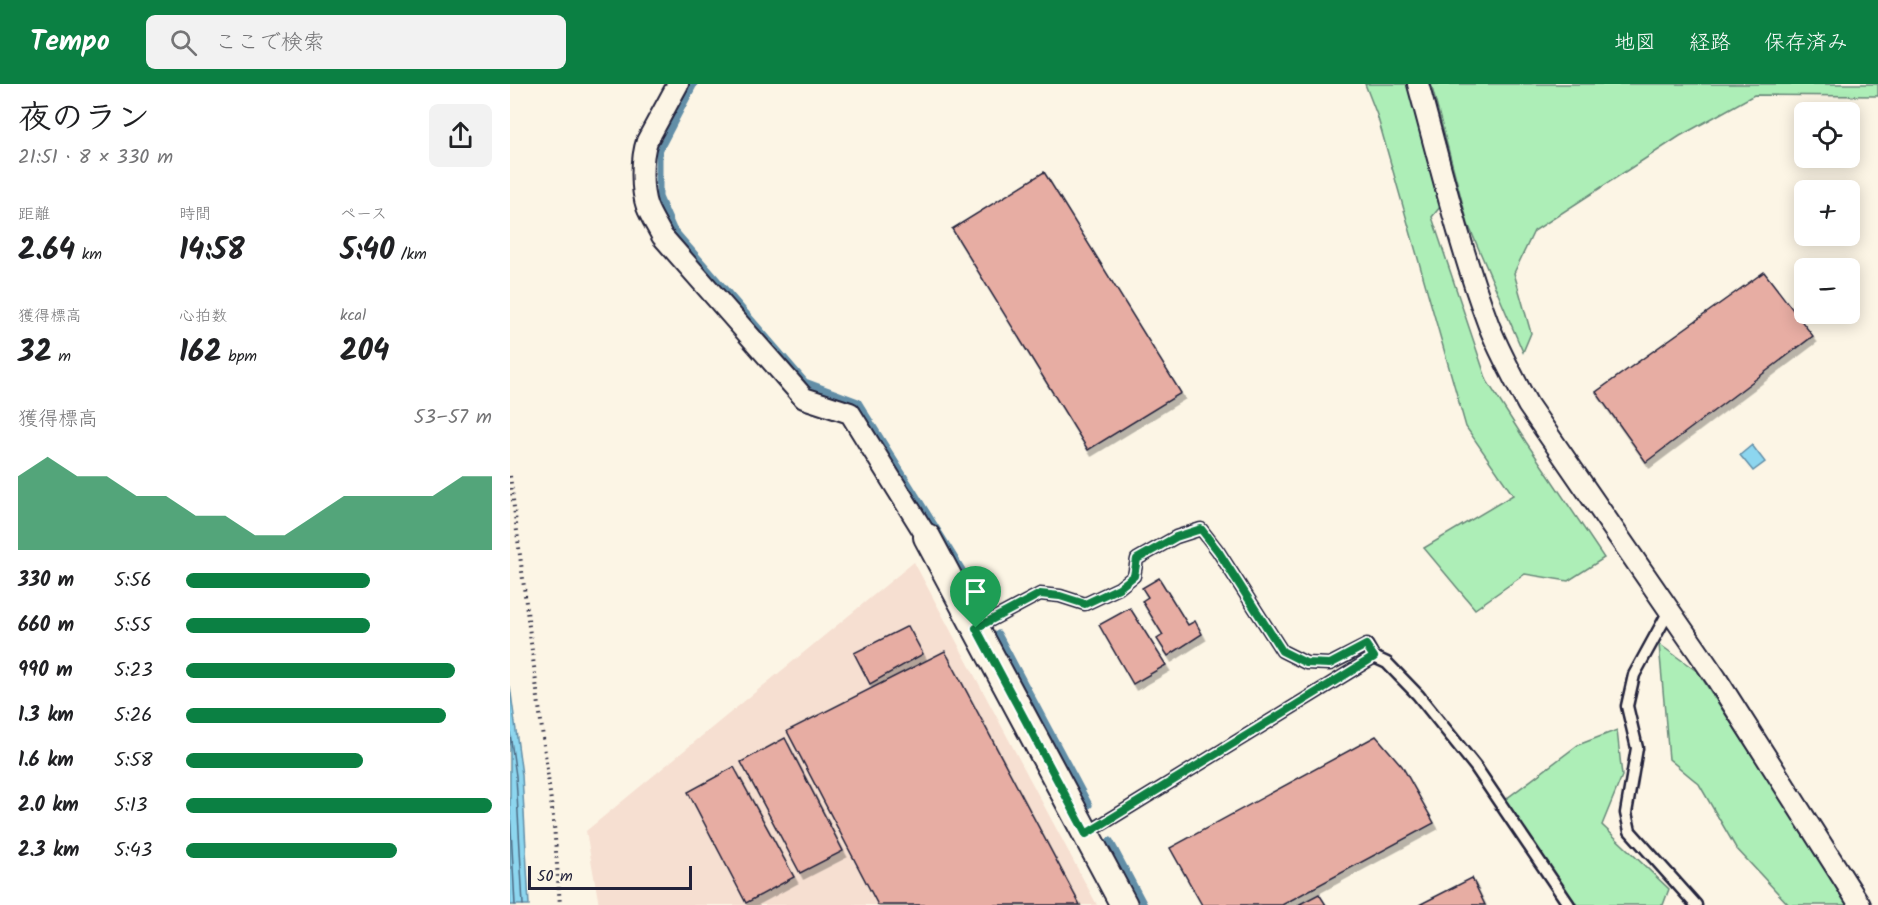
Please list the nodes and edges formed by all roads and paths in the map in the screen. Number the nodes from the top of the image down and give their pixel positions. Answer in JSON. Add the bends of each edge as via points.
{"nodes":[{"id":1,"x":678,"y":84,"type":"edge"},
{"id":2,"x":1418,"y":84,"type":"edge"},
{"id":3,"x":510,"y":476,"type":"edge"},
{"id":4,"x":927,"y":537,"type":"joint"},
{"id":5,"x":1669,"y":612,"type":"junction"},
{"id":6,"x":976,"y":628,"type":"junction"},
{"id":7,"x":1374,"y":657,"type":"junction"},
{"id":8,"x":1086,"y":834,"type":"junction"},
{"id":9,"x":560,"y":905,"type":"edge"},
{"id":10,"x":1124,"y":905,"type":"edge"},
{"id":11,"x":1569,"y":905,"type":"edge"},
{"id":12,"x":1696,"y":905,"type":"edge"},
{"id":13,"x":1860,"y":905,"type":"edge"}],
"edges":[{"from":1,"to":4,"type":"street","via":[[644,151],[644,196],[662,236],[804,398],[850,413]]},
{"from":2,"to":5,"type":"street","via":[[1474,283],[1506,364],[1528,405]]},
{"from":3,"to":9,"type":"path","via":[[554,825]]},
{"from":4,"to":6,"type":"street"},
{"from":5,"to":12,"type":"lane","via":[[1634,675],[1627,706],[1637,748],[1626,813],[1630,831]]},
{"from":5,"to":13,"type":"street","via":[[1716,678]]},
{"from":6,"to":7,"type":"lane","via":[[1040,594],[1085,604],[1134,576],[1137,559],[1176,537],[1201,529],[1282,651],[1306,663],[1330,664],[1366,645]]},
{"from":6,"to":8,"type":"street"},
{"from":7,"to":8,"type":"lane"},
{"from":7,"to":11,"type":"lane","via":[[1387,663],[1418,695],[1475,766]]},
{"from":8,"to":10,"type":"street"}]}
